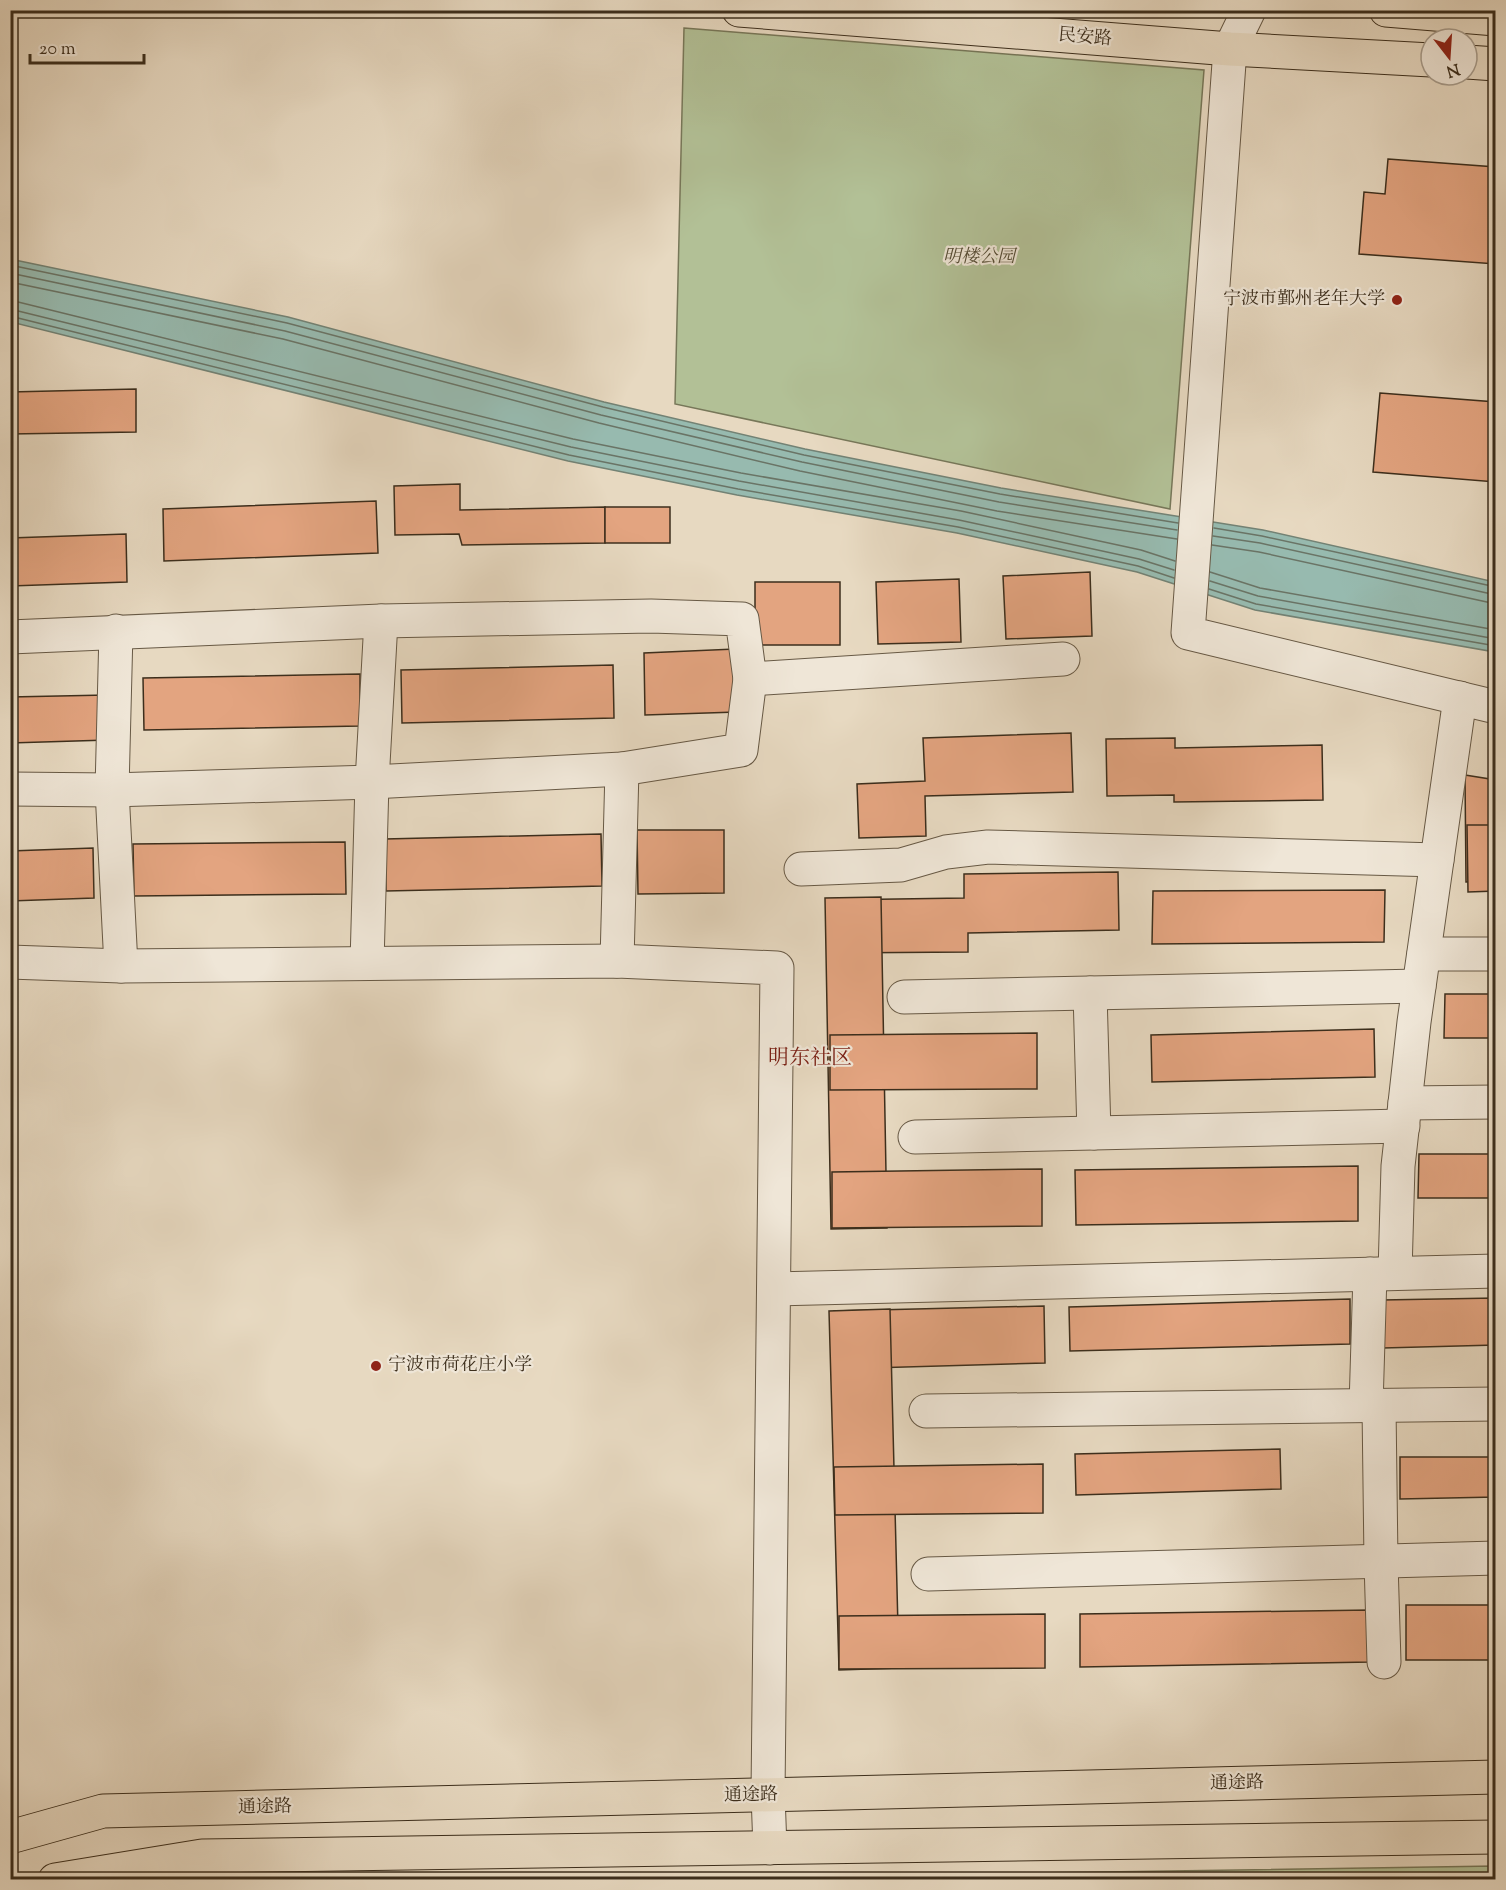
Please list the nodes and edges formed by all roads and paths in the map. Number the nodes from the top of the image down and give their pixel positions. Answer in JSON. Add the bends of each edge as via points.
{"nodes":[{"id":1,"x":739,"y":10,"type":"edge"},
{"id":2,"x":1249,"y":10,"type":"edge"},
{"id":3,"x":1386,"y":10,"type":"edge"},
{"id":4,"x":1496,"y":19,"type":"edge"},
{"id":5,"x":1230,"y":49,"type":"junction"},
{"id":6,"x":1419,"y":59,"type":"edge"},
{"id":7,"x":1479,"y":63,"type":"edge"},
{"id":8,"x":1496,"y":64,"type":"edge"},
{"id":9,"x":381,"y":621,"type":"junction"},
{"id":10,"x":116,"y":631,"type":"junction"},
{"id":11,"x":10,"y":637,"type":"edge"},
{"id":12,"x":1063,"y":659,"type":"dead end"},
{"id":13,"x":750,"y":679,"type":"junction"},
{"id":14,"x":1460,"y":698,"type":"junction"},
{"id":15,"x":1496,"y":707,"type":"edge"},
{"id":16,"x":622,"y":769,"type":"junction"},
{"id":17,"x":372,"y":782,"type":"junction"},
{"id":18,"x":10,"y":789,"type":"edge"},
{"id":19,"x":112,"y":790,"type":"junction"},
{"id":20,"x":1437,"y":860,"type":"junction"},
{"id":21,"x":801,"y":869,"type":"dead end"},
{"id":22,"x":1424,"y":954,"type":"junction"},
{"id":23,"x":1496,"y":954,"type":"edge"},
{"id":24,"x":617,"y":961,"type":"junction"},
{"id":25,"x":10,"y":962,"type":"edge"},
{"id":26,"x":367,"y":963,"type":"junction"},
{"id":27,"x":121,"y":966,"type":"junction"},
{"id":28,"x":1419,"y":986,"type":"junction"},
{"id":29,"x":1090,"y":993,"type":"junction"},
{"id":30,"x":904,"y":997,"type":"dead end"},
{"id":31,"x":1496,"y":1102,"type":"edge"},
{"id":32,"x":1404,"y":1114,"type":"junction"},
{"id":33,"x":1094,"y":1133,"type":"junction"},
{"id":34,"x":915,"y":1137,"type":"dead end"},
{"id":35,"x":1496,"y":1271,"type":"edge"},
{"id":36,"x":1383,"y":1274,"type":"junction"},
{"id":37,"x":774,"y":1289,"type":"junction"},
{"id":38,"x":1496,"y":1404,"type":"edge"},
{"id":39,"x":1373,"y":1406,"type":"junction"},
{"id":40,"x":926,"y":1411,"type":"dead end"},
{"id":41,"x":1496,"y":1558,"type":"edge"},
{"id":42,"x":1381,"y":1562,"type":"junction"},
{"id":43,"x":928,"y":1574,"type":"dead end"},
{"id":44,"x":1384,"y":1662,"type":"dead end"},
{"id":45,"x":1496,"y":1777,"type":"edge"},
{"id":46,"x":768,"y":1796,"type":"junction"},
{"id":47,"x":10,"y":1837,"type":"edge"},
{"id":48,"x":1496,"y":1837,"type":"edge"},
{"id":49,"x":770,"y":1848,"type":"junction"},
{"id":50,"x":55,"y":1880,"type":"edge"}],
"edges":[{"from":1,"to":5,"type":"main road","name":"民安路"},
{"from":2,"to":5,"type":"street"},
{"from":3,"to":4,"type":"main road"},
{"from":5,"to":6,"type":"main road","name":"民安路"},
{"from":5,"to":14,"type":"street","via":[[1188,633]]},
{"from":7,"to":8,"type":"main road"},
{"from":9,"to":10,"type":"street"},
{"from":9,"to":13,"type":"street","via":[[651,616],[742,619]]},
{"from":9,"to":17,"type":"street"},
{"from":10,"to":11,"type":"street"},
{"from":10,"to":19,"type":"street"},
{"from":12,"to":13,"type":"street"},
{"from":13,"to":16,"type":"street","via":[[741,750]]},
{"from":14,"to":15,"type":"street"},
{"from":14,"to":20,"type":"street"},
{"from":16,"to":17,"type":"street"},
{"from":16,"to":24,"type":"street"},
{"from":17,"to":19,"type":"street"},
{"from":17,"to":26,"type":"street"},
{"from":18,"to":19,"type":"street"},
{"from":19,"to":27,"type":"street"},
{"from":20,"to":21,"type":"street","via":[[988,847],[946,852],[900,865]]},
{"from":20,"to":22,"type":"street"},
{"from":22,"to":23,"type":"street"},
{"from":22,"to":28,"type":"street"},
{"from":24,"to":26,"type":"street"},
{"from":24,"to":37,"type":"street","via":[[777,968]]},
{"from":25,"to":27,"type":"street"},
{"from":26,"to":27,"type":"street"},
{"from":28,"to":29,"type":"street"},
{"from":28,"to":32,"type":"street"},
{"from":29,"to":30,"type":"street"},
{"from":29,"to":33,"type":"street"},
{"from":31,"to":32,"type":"street"},
{"from":32,"to":33,"type":"street"},
{"from":32,"to":36,"type":"street"},
{"from":33,"to":34,"type":"street"},
{"from":35,"to":36,"type":"street"},
{"from":36,"to":37,"type":"street"},
{"from":36,"to":39,"type":"street"},
{"from":37,"to":46,"type":"street"},
{"from":38,"to":39,"type":"street"},
{"from":39,"to":40,"type":"street"},
{"from":39,"to":42,"type":"street"},
{"from":41,"to":42,"type":"street"},
{"from":42,"to":43,"type":"street"},
{"from":42,"to":44,"type":"street"},
{"from":45,"to":46,"type":"main road","name":"通途路"},
{"from":46,"to":47,"type":"main road","name":"通途路","via":[[103,1811]]},
{"from":46,"to":49,"type":"street"},
{"from":48,"to":49,"type":"main road"},
{"from":49,"to":50,"type":"main road","via":[[202,1856]]}]}
